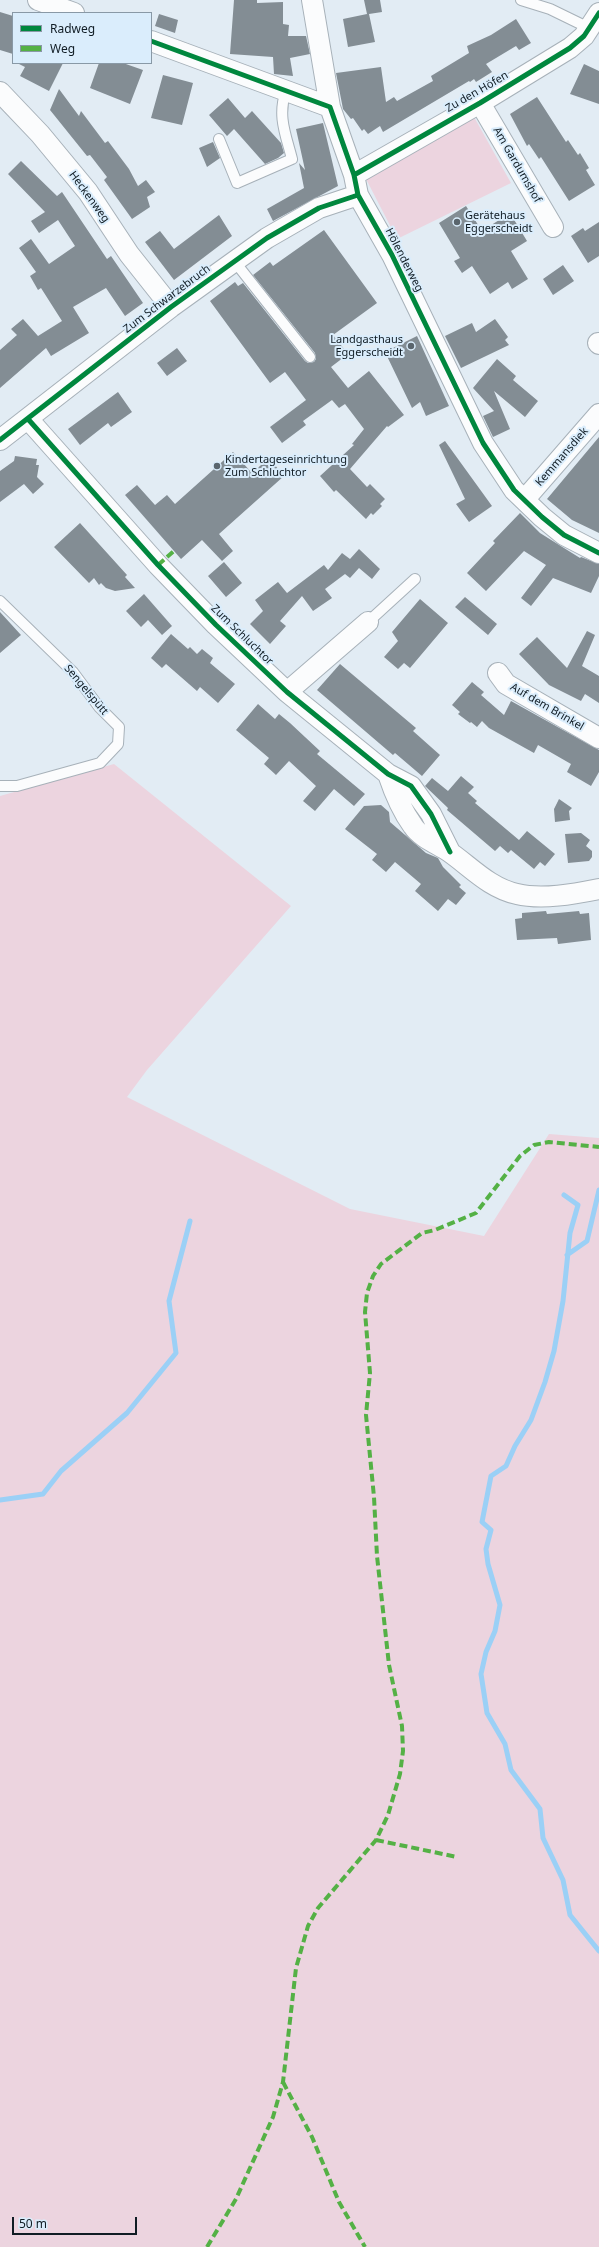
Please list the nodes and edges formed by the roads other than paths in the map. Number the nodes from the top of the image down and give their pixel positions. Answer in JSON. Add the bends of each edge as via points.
{"nodes":[{"id":1,"x":312,"y":0,"type":"edge"},
{"id":2,"x":521,"y":0,"type":"edge"},
{"id":3,"x":47,"y":2,"type":"edge"},
{"id":4,"x":72,"y":12,"type":"edge"},
{"id":5,"x":593,"y":30,"type":"edge"},
{"id":6,"x":152,"y":41,"type":"edge"},
{"id":7,"x":286,"y":91,"type":"junction"},
{"id":8,"x":0,"y":92,"type":"edge"},
{"id":9,"x":480,"y":103,"type":"junction"},
{"id":10,"x":330,"y":107,"type":"junction"},
{"id":11,"x":219,"y":139,"type":"dead end"},
{"id":12,"x":354,"y":175,"type":"junction"},
{"id":13,"x":358,"y":195,"type":"junction"},
{"id":14,"x":553,"y":227,"type":"dead end"},
{"id":15,"x":235,"y":262,"type":"junction"},
{"id":16,"x":171,"y":307,"type":"junction"},
{"id":17,"x":310,"y":357,"type":"dead end"},
{"id":18,"x":599,"y":414,"type":"edge"},
{"id":19,"x":28,"y":419,"type":"junction"},
{"id":20,"x":0,"y":440,"type":"edge"},
{"id":21,"x":525,"y":499,"type":"junction"},
{"id":22,"x":599,"y":553,"type":"edge"},
{"id":23,"x":415,"y":579,"type":"dead end"},
{"id":24,"x":0,"y":601,"type":"edge"},
{"id":25,"x":368,"y":622,"type":"joint"},
{"id":26,"x":498,"y":673,"type":"dead end"},
{"id":27,"x":287,"y":692,"type":"junction"},
{"id":28,"x":599,"y":738,"type":"edge"},
{"id":29,"x":0,"y":786,"type":"edge"},
{"id":30,"x":599,"y":889,"type":"edge"}],
"edges":[{"from":1,"to":10,"type":"street","name":"Hölenderweg"},
{"from":2,"to":5,"type":"lane","via":[[550,9]]},
{"from":3,"to":4,"type":"street"},
{"from":5,"to":9,"type":"street","name":"Zu den Höfen","via":[[570,48]]},
{"from":6,"to":7,"type":"street"},
{"from":7,"to":10,"type":"street"},
{"from":7,"to":11,"type":"lane","via":[[281,104],[282,121],[292,160],[237,183]]},
{"from":8,"to":16,"type":"street","name":"Heckenweg","via":[[40,134],[88,192],[129,254]]},
{"from":9,"to":12,"type":"street","name":"Zu den Höfen"},
{"from":9,"to":14,"type":"street","name":"Am Gardumshof"},
{"from":10,"to":12,"type":"street","name":"Hölenderweg"},
{"from":12,"to":13,"type":"street","name":"Hölenderweg"},
{"from":13,"to":15,"type":"street","name":"Zum Schwarzebruch","via":[[319,208],[267,238]]},
{"from":13,"to":21,"type":"street","name":"Hölenderweg","via":[[392,255],[483,443],[514,490]]},
{"from":15,"to":16,"type":"street","name":"Zum Schwarzebruch"},
{"from":15,"to":17,"type":"lane"},
{"from":16,"to":19,"type":"street","name":"Zum Schwarzebruch"},
{"from":18,"to":21,"type":"street","name":"Kemmansdiek"},
{"from":19,"to":20,"type":"street","name":"Zum Schwarzebruch"},
{"from":19,"to":27,"type":"street","name":"Zum Schluchtor","via":[[163,570],[216,625]]},
{"from":21,"to":22,"type":"street","name":"Hölenderweg","via":[[564,535]]},
{"from":23,"to":25,"type":"lane"},
{"from":24,"to":29,"type":"lane","name":"Sengelspütt","via":[[73,672],[99,707],[119,727],[118,744],[100,763],[17,786]]},
{"from":25,"to":27,"type":"street"},
{"from":26,"to":28,"type":"street","name":"Auf dem Brinkel","via":[[506,684]]},
{"from":27,"to":30,"type":"street","name":"Zum Schluchtor","via":[[388,774],[411,786],[431,814],[450,852],[472,871],[495,885],[518,894],[577,893]]}]}
